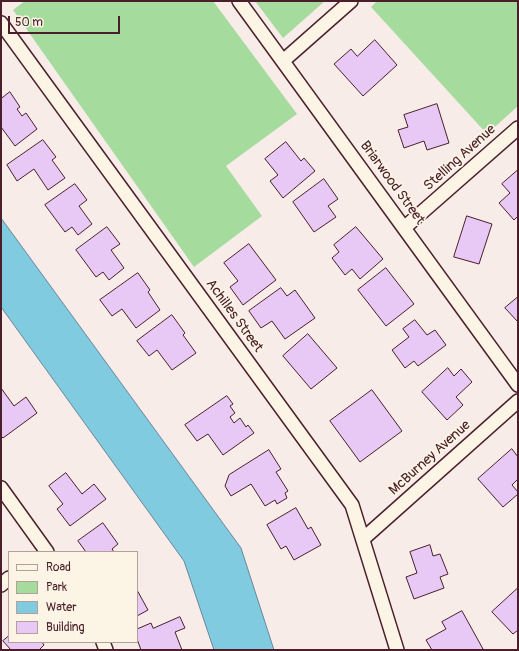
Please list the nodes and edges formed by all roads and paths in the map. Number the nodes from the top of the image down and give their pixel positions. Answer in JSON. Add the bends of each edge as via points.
{"nodes":[{"id":1,"x":239,"y":1,"type":"edge"},
{"id":2,"x":352,"y":1,"type":"edge"},
{"id":3,"x":1,"y":23,"type":"edge"},
{"id":4,"x":283,"y":62,"type":"junction"},
{"id":5,"x":518,"y":128,"type":"edge"},
{"id":6,"x":404,"y":228,"type":"junction"},
{"id":7,"x":518,"y":385,"type":"edge"},
{"id":8,"x":518,"y":401,"type":"edge"},
{"id":9,"x":1,"y":488,"type":"edge"},
{"id":10,"x":363,"y":539,"type":"junction"},
{"id":11,"x":43,"y":550,"type":"edge"},
{"id":12,"x":397,"y":650,"type":"edge"}],
"edges":[{"from":1,"to":4,"type":"street","name":"Briarwood Street"},
{"from":2,"to":4,"type":"street"},
{"from":3,"to":10,"type":"street","name":"Achilles Street","via":[[352,505]]},
{"from":4,"to":6,"type":"street","name":"Briarwood Street"},
{"from":5,"to":6,"type":"street","name":"Stelling Avenue"},
{"from":6,"to":7,"type":"street","name":"Briarwood Street"},
{"from":8,"to":10,"type":"street","name":"McBurney Avenue"},
{"from":9,"to":11,"type":"street"},
{"from":10,"to":12,"type":"street","name":"Achilles Street"}]}
